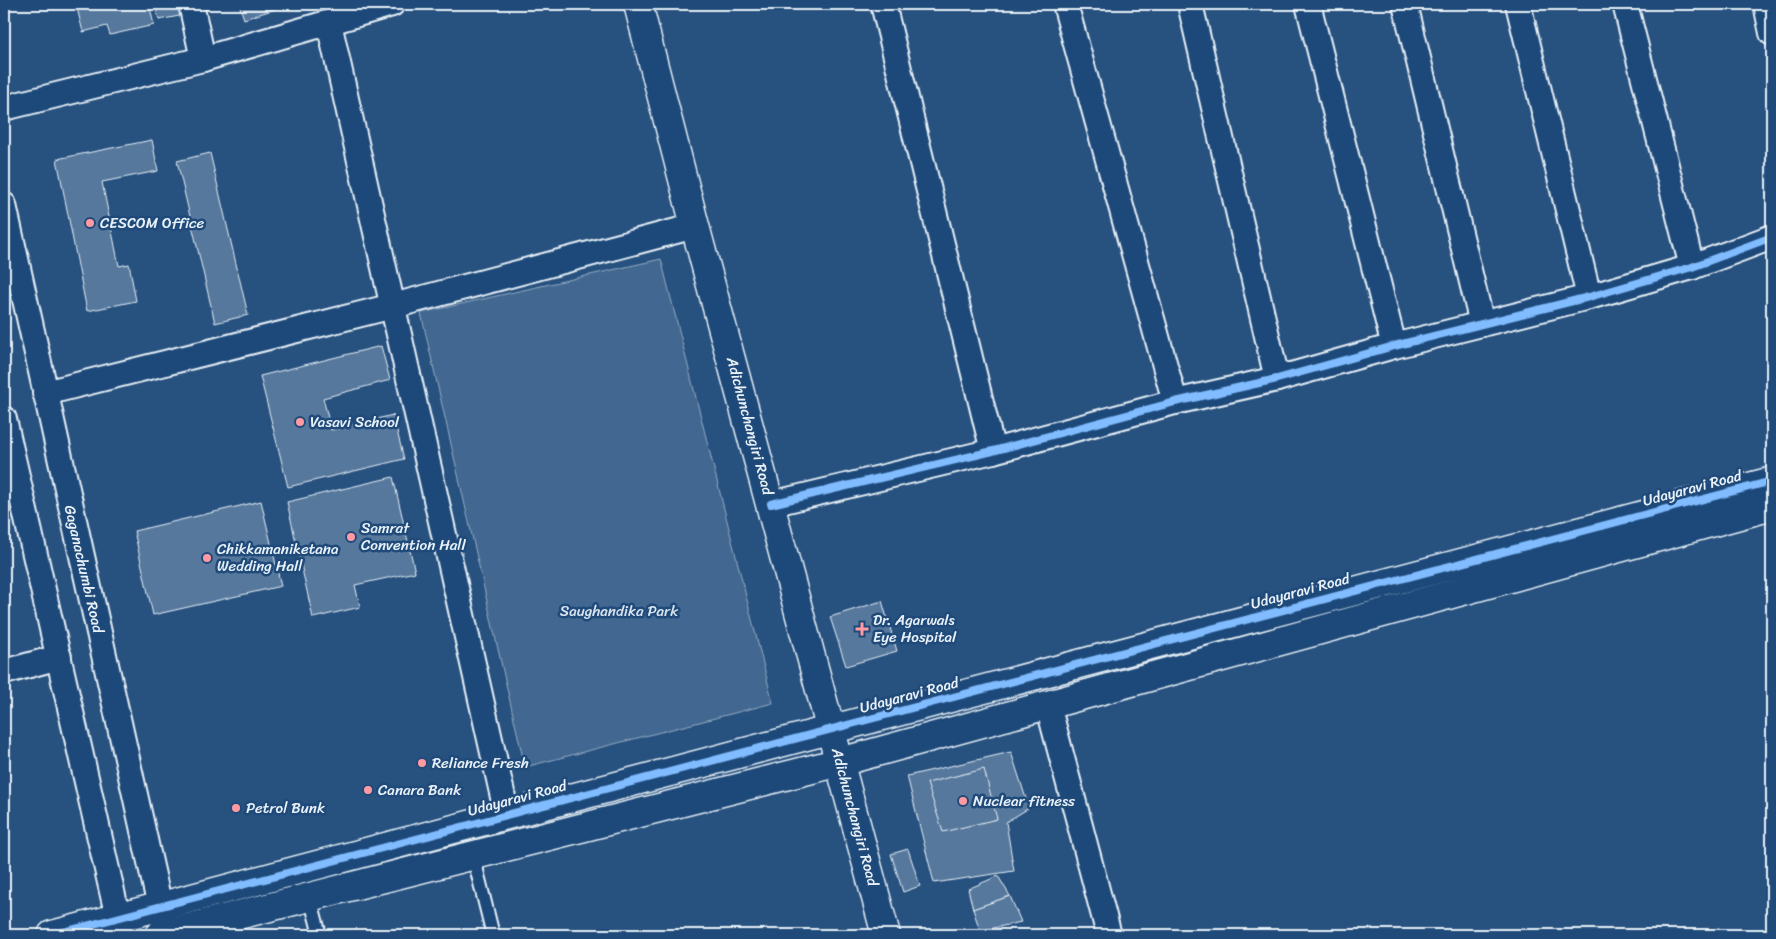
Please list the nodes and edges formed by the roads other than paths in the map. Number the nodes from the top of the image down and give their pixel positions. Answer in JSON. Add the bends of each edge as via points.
{"nodes":[{"id":1,"x":191,"y":4,"type":"edge"},
{"id":2,"x":392,"y":4,"type":"edge"},
{"id":3,"x":638,"y":4,"type":"edge"},
{"id":4,"x":884,"y":4,"type":"edge"},
{"id":5,"x":1065,"y":4,"type":"edge"},
{"id":6,"x":1190,"y":4,"type":"edge"},
{"id":7,"x":1308,"y":4,"type":"edge"},
{"id":8,"x":1406,"y":4,"type":"edge"},
{"id":9,"x":1518,"y":4,"type":"edge"},
{"id":10,"x":1625,"y":4,"type":"edge"},
{"id":11,"x":1766,"y":4,"type":"edge"},
{"id":12,"x":342,"y":14,"type":"edge"},
{"id":13,"x":1772,"y":33,"type":"edge"},
{"id":14,"x":203,"y":59,"type":"junction"},
{"id":15,"x":4,"y":108,"type":"edge"},
{"id":16,"x":4,"y":205,"type":"edge"},
{"id":17,"x":695,"y":226,"type":"junction"},
{"id":18,"x":1772,"y":237,"type":"edge"},
{"id":19,"x":1692,"y":267,"type":"junction"},
{"id":20,"x":1589,"y":297,"type":"junction"},
{"id":21,"x":393,"y":306,"type":"junction"},
{"id":22,"x":1482,"y":324,"type":"junction"},
{"id":23,"x":1394,"y":346,"type":"junction"},
{"id":24,"x":1277,"y":379,"type":"junction"},
{"id":25,"x":45,"y":393,"type":"junction"},
{"id":26,"x":1175,"y":402,"type":"junction"},
{"id":27,"x":4,"y":419,"type":"edge"},
{"id":28,"x":993,"y":451,"type":"junction"},
{"id":29,"x":1772,"y":480,"type":"edge"},
{"id":30,"x":771,"y":504,"type":"junction"},
{"id":31,"x":1772,"y":506,"type":"edge"},
{"id":32,"x":59,"y":657,"type":"junction"},
{"id":33,"x":4,"y":672,"type":"edge"},
{"id":34,"x":1048,"y":705,"type":"junction"},
{"id":35,"x":830,"y":730,"type":"junction"},
{"id":36,"x":840,"y":762,"type":"junction"},
{"id":37,"x":507,"y":815,"type":"junction"},
{"id":38,"x":473,"y":855,"type":"junction"},
{"id":39,"x":310,"y":897,"type":"junction"},
{"id":40,"x":160,"y":906,"type":"junction"},
{"id":41,"x":120,"y":927,"type":"edge"},
{"id":42,"x":163,"y":934,"type":"edge"},
{"id":43,"x":52,"y":935,"type":"edge"},
{"id":44,"x":320,"y":935,"type":"edge"},
{"id":45,"x":493,"y":935,"type":"edge"},
{"id":46,"x":886,"y":935,"type":"edge"},
{"id":47,"x":1109,"y":935,"type":"edge"}],
"edges":[{"from":1,"to":14,"type":"street"},
{"from":2,"to":12,"type":"street"},
{"from":3,"to":17,"type":"street","name":"Adichunchangiri Road"},
{"from":4,"to":28,"type":"street"},
{"from":5,"to":26,"type":"street"},
{"from":6,"to":24,"type":"street"},
{"from":7,"to":23,"type":"street"},
{"from":8,"to":22,"type":"street"},
{"from":9,"to":20,"type":"street"},
{"from":10,"to":19,"type":"street"},
{"from":11,"to":13,"type":"street"},
{"from":12,"to":14,"type":"street"},
{"from":12,"to":21,"type":"street"},
{"from":14,"to":15,"type":"street"},
{"from":16,"to":25,"type":"street","name":"Gaganachumbi Road"},
{"from":17,"to":21,"type":"street"},
{"from":17,"to":30,"type":"street","name":"Adichunchangiri Road"},
{"from":18,"to":19,"type":"street"},
{"from":19,"to":20,"type":"street"},
{"from":20,"to":22,"type":"street"},
{"from":21,"to":25,"type":"street"},
{"from":21,"to":37,"type":"street"},
{"from":22,"to":23,"type":"street"},
{"from":23,"to":24,"type":"street"},
{"from":24,"to":26,"type":"street"},
{"from":25,"to":40,"type":"street","name":"Gaganachumbi Road"},
{"from":26,"to":28,"type":"street"},
{"from":27,"to":32,"type":"street"},
{"from":28,"to":30,"type":"street"},
{"from":29,"to":35,"type":"street","name":"Udayaravi Road"},
{"from":30,"to":35,"type":"street","name":"Adichunchangiri Road"},
{"from":31,"to":34,"type":"street"},
{"from":32,"to":33,"type":"street"},
{"from":32,"to":41,"type":"street"},
{"from":34,"to":36,"type":"street"},
{"from":34,"to":47,"type":"street"},
{"from":35,"to":36,"type":"street","name":"Adichunchangiri Road"},
{"from":35,"to":37,"type":"street","name":"Udayaravi Road"},
{"from":36,"to":38,"type":"street"},
{"from":36,"to":46,"type":"street","name":"Adichunchangiri Road"},
{"from":37,"to":40,"type":"street","name":"Udayaravi Road"},
{"from":38,"to":39,"type":"street"},
{"from":38,"to":45,"type":"lane"},
{"from":39,"to":42,"type":"street"},
{"from":39,"to":44,"type":"lane"},
{"from":40,"to":41,"type":"street","name":"Udayaravi Road"},
{"from":40,"to":42,"type":"street","name":"Gaganachumbi Road"},
{"from":41,"to":43,"type":"street","name":"Udayaravi Road"}]}
